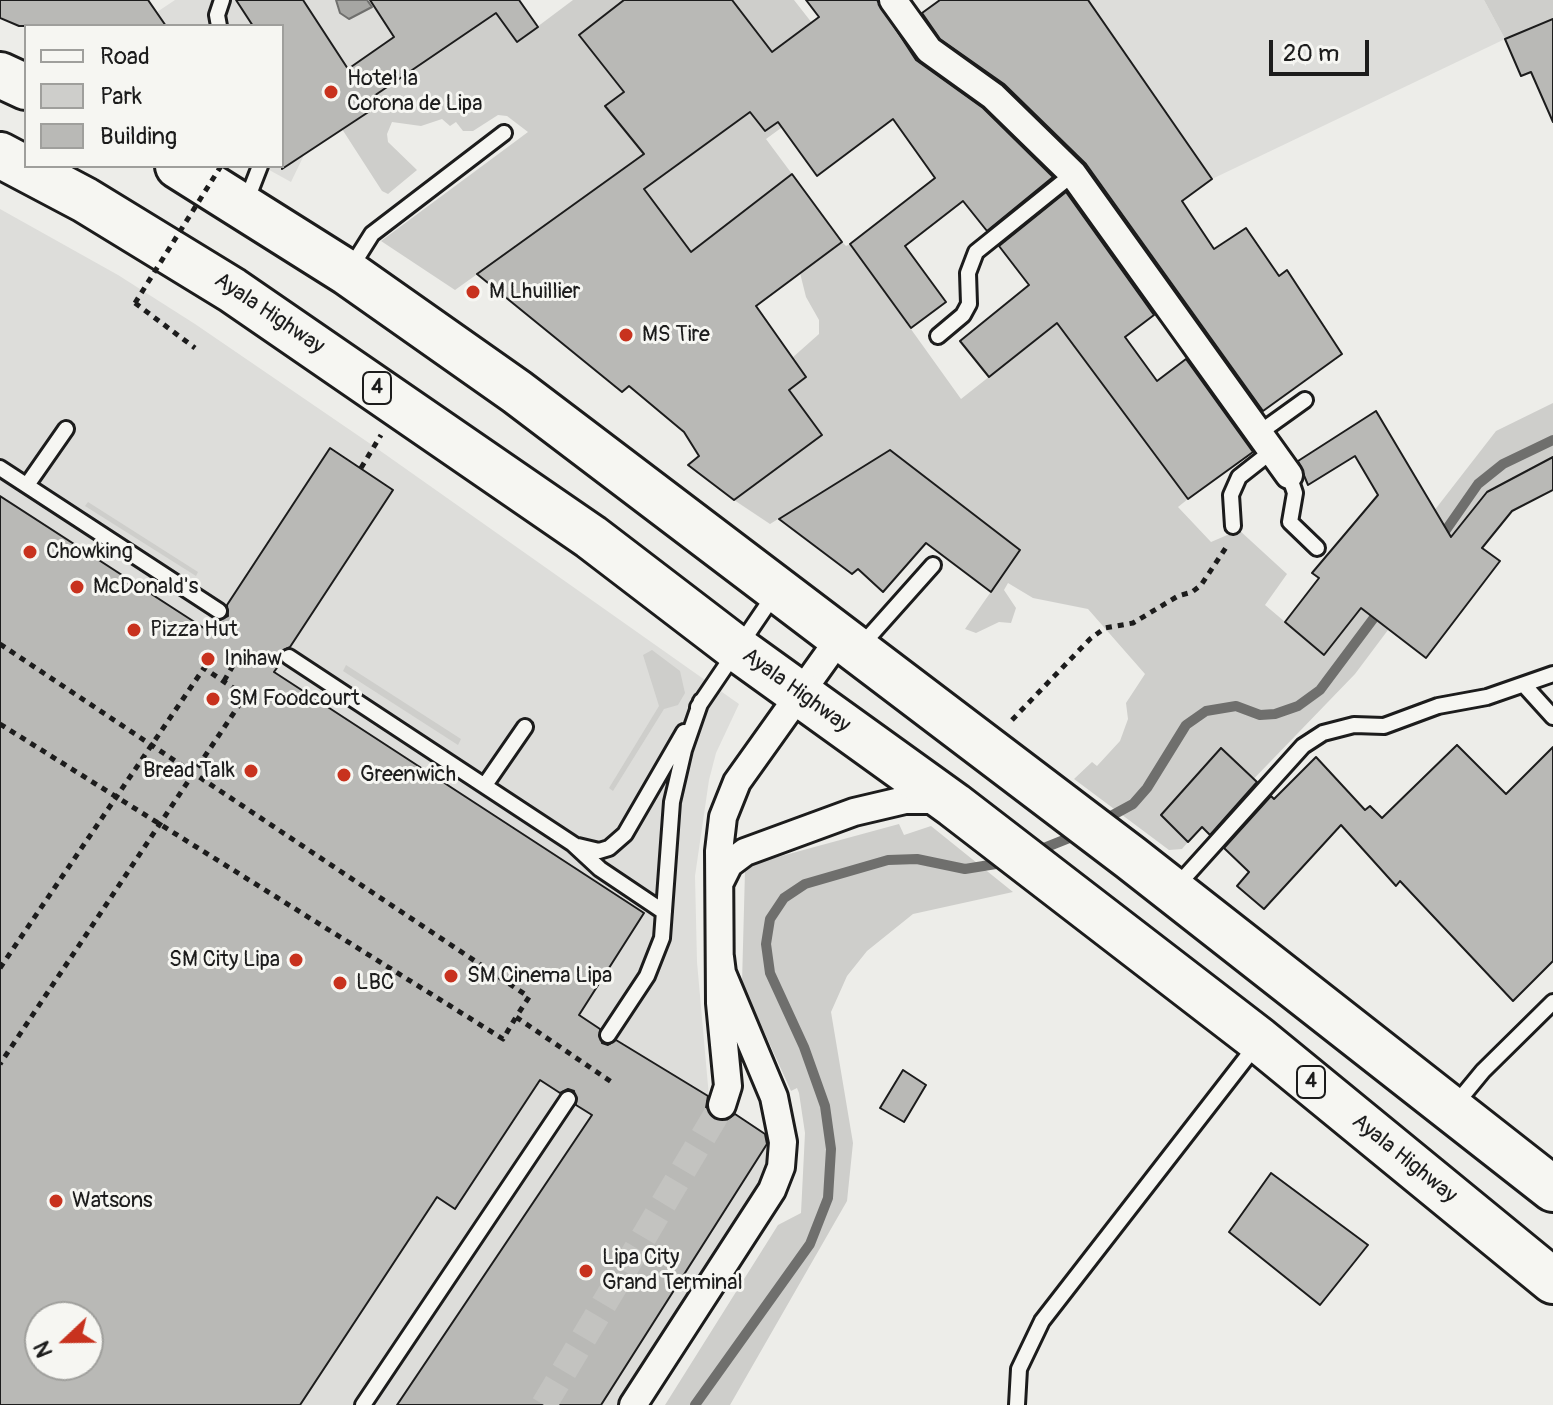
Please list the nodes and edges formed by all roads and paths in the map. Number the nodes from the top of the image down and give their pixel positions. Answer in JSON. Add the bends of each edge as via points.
{"nodes":[{"id":1,"x":222,"y":0,"type":"edge"},
{"id":2,"x":893,"y":0,"type":"edge"},
{"id":3,"x":219,"y":24,"type":"edge"},
{"id":4,"x":0,"y":75,"type":"edge"},
{"id":5,"x":24,"y":86,"type":"edge"},
{"id":6,"x":504,"y":133,"type":"dead end"},
{"id":7,"x":4,"y":159,"type":"edge"},
{"id":8,"x":181,"y":168,"type":"edge"},
{"id":9,"x":220,"y":168,"type":"edge"},
{"id":10,"x":259,"y":168,"type":"edge"},
{"id":11,"x":1073,"y":174,"type":"junction"},
{"id":12,"x":244,"y":206,"type":"junction"},
{"id":13,"x":348,"y":273,"type":"junction"},
{"id":14,"x":938,"y":336,"type":"dead end"},
{"id":15,"x":195,"y":348,"type":"dead end"},
{"id":16,"x":1305,"y":400,"type":"dead end"},
{"id":17,"x":66,"y":429,"type":"dead end"},
{"id":18,"x":1265,"y":442,"type":"junction"},
{"id":19,"x":0,"y":468,"type":"edge"},
{"id":20,"x":1289,"y":475,"type":"joint"},
{"id":21,"x":27,"y":485,"type":"junction"},
{"id":22,"x":1232,"y":522,"type":"joint"},
{"id":23,"x":1317,"y":548,"type":"dead end"},
{"id":24,"x":933,"y":565,"type":"dead end"},
{"id":25,"x":777,"y":591,"type":"junction"},
{"id":26,"x":219,"y":611,"type":"dead end"},
{"id":27,"x":0,"y":644,"type":"edge"},
{"id":28,"x":848,"y":645,"type":"junction"},
{"id":29,"x":736,"y":648,"type":"junction"},
{"id":30,"x":289,"y":657,"type":"dead end"},
{"id":31,"x":234,"y":664,"type":"dead end"},
{"id":32,"x":1553,"y":674,"type":"edge"},
{"id":33,"x":224,"y":681,"type":"junction"},
{"id":34,"x":1524,"y":685,"type":"junction"},
{"id":35,"x":799,"y":693,"type":"junction"},
{"id":36,"x":701,"y":701,"type":"junction"},
{"id":37,"x":1553,"y":717,"type":"edge"},
{"id":38,"x":0,"y":724,"type":"edge"},
{"id":39,"x":525,"y":727,"type":"dead end"},
{"id":40,"x":152,"y":746,"type":"junction"},
{"id":41,"x":1004,"y":763,"type":"junction"},
{"id":42,"x":193,"y":773,"type":"junction"},
{"id":43,"x":485,"y":785,"type":"junction"},
{"id":44,"x":117,"y":797,"type":"junction"},
{"id":45,"x":951,"y":803,"type":"junction"},
{"id":46,"x":160,"y":824,"type":"junction"},
{"id":47,"x":573,"y":844,"type":"junction"},
{"id":48,"x":721,"y":880,"type":"junction"},
{"id":49,"x":1173,"y":891,"type":"junction"},
{"id":50,"x":664,"y":912,"type":"junction"},
{"id":51,"x":720,"y":957,"type":"junction"},
{"id":52,"x":0,"y":968,"type":"edge"},
{"id":53,"x":1553,"y":1002,"type":"edge"},
{"id":54,"x":516,"y":1017,"type":"junction"},
{"id":55,"x":608,"y":1035,"type":"dead end"},
{"id":56,"x":1259,"y":1040,"type":"junction"},
{"id":57,"x":0,"y":1064,"type":"edge"},
{"id":58,"x":613,"y":1083,"type":"dead end"},
{"id":59,"x":568,"y":1099,"type":"dead end"},
{"id":60,"x":722,"y":1105,"type":"tunnel mouth"},
{"id":61,"x":1452,"y":1109,"type":"junction"},
{"id":62,"x":1553,"y":1189,"type":"edge"},
{"id":63,"x":1553,"y":1281,"type":"edge"},
{"id":64,"x":363,"y":1405,"type":"edge"},
{"id":65,"x":633,"y":1405,"type":"edge"},
{"id":66,"x":1017,"y":1405,"type":"edge"}],
"edges":[{"from":1,"to":3,"type":"lane"},
{"from":2,"to":11,"type":"street","via":[[929,50],[993,96]]},
{"from":4,"to":5,"type":"highway"},
{"from":6,"to":13,"type":"lane","via":[[372,234]]},
{"from":7,"to":29,"type":"highway","name":"Ayala Highway","number":"4","via":[[161,244],[313,344],[591,537]]},
{"from":8,"to":12,"type":"highway"},
{"from":9,"to":15,"type":"path","bridge":true,"via":[[135,303]]},
{"from":10,"to":12,"type":"lane"},
{"from":11,"to":14,"type":"lane","via":[[976,252],[968,273],[969,304]]},
{"from":11,"to":18,"type":"street"},
{"from":12,"to":13,"type":"highway"},
{"from":13,"to":25,"type":"highway","via":[[494,374]]},
{"from":16,"to":18,"type":"lane"},
{"from":17,"to":21,"type":"lane"},
{"from":18,"to":20,"type":"street"},
{"from":18,"to":22,"type":"lane","via":[[1231,495]]},
{"from":19,"to":21,"type":"lane"},
{"from":20,"to":23,"type":"lane","via":[[1295,493],[1290,522]]},
{"from":21,"to":26,"type":"lane"},
{"from":22,"to":41,"type":"path","via":[[1226,522],[1226,548],[1201,585],[1133,623],[1105,628],[1014,717]]},
{"from":24,"to":28,"type":"lane"},
{"from":25,"to":28,"type":"highway"},
{"from":25,"to":29,"type":"lane"},
{"from":27,"to":40,"type":"path"},
{"from":28,"to":35,"type":"street"},
{"from":28,"to":41,"type":"highway"},
{"from":29,"to":35,"type":"highway","name":"Ayala Highway","number":"4"},
{"from":29,"to":36,"type":"lane"},
{"from":30,"to":43,"type":"lane"},
{"from":31,"to":33,"type":"path"},
{"from":32,"to":34,"type":"lane"},
{"from":33,"to":40,"type":"path","via":[[204,668]]},
{"from":33,"to":42,"type":"path","via":[[245,696]]},
{"from":34,"to":37,"type":"lane"},
{"from":34,"to":49,"type":"lane","via":[[1438,706],[1384,726],[1354,725],[1323,733],[1303,746]]},
{"from":35,"to":45,"type":"highway","name":"Ayala Highway","number":"4"},
{"from":35,"to":48,"type":"street","via":[[729,799],[720,842]]},
{"from":36,"to":47,"type":"lane","via":[[625,834],[599,851]]},
{"from":36,"to":50,"type":"lane","via":[[672,802]]},
{"from":38,"to":44,"type":"path"},
{"from":39,"to":43,"type":"lane"},
{"from":40,"to":42,"type":"path"},
{"from":40,"to":44,"type":"path"},
{"from":41,"to":49,"type":"highway"},
{"from":42,"to":46,"type":"path"},
{"from":42,"to":54,"type":"path","via":[[529,997]]},
{"from":43,"to":47,"type":"lane"},
{"from":44,"to":46,"type":"path"},
{"from":44,"to":52,"type":"path"},
{"from":45,"to":48,"type":"street","via":[[905,800],[854,812],[745,852],[729,864]]},
{"from":45,"to":56,"type":"highway","name":"Ayala Highway","number":"4"},
{"from":46,"to":54,"type":"path","via":[[503,1039]]},
{"from":46,"to":57,"type":"path"},
{"from":47,"to":50,"type":"lane"},
{"from":48,"to":51,"type":"street"},
{"from":49,"to":61,"type":"highway"},
{"from":50,"to":55,"type":"lane","via":[[656,959]]},
{"from":51,"to":60,"type":"street","via":[[728,1086]]},
{"from":51,"to":65,"type":"street","via":[[774,1097],[783,1142],[781,1167],[772,1190]]},
{"from":53,"to":61,"type":"lane"},
{"from":54,"to":58,"type":"path"},
{"from":56,"to":63,"type":"highway","name":"Ayala Highway","number":"4"},
{"from":56,"to":66,"type":"lane","via":[[1042,1321],[1019,1369]]},
{"from":59,"to":64,"type":"lane"},
{"from":61,"to":62,"type":"highway"}]}
